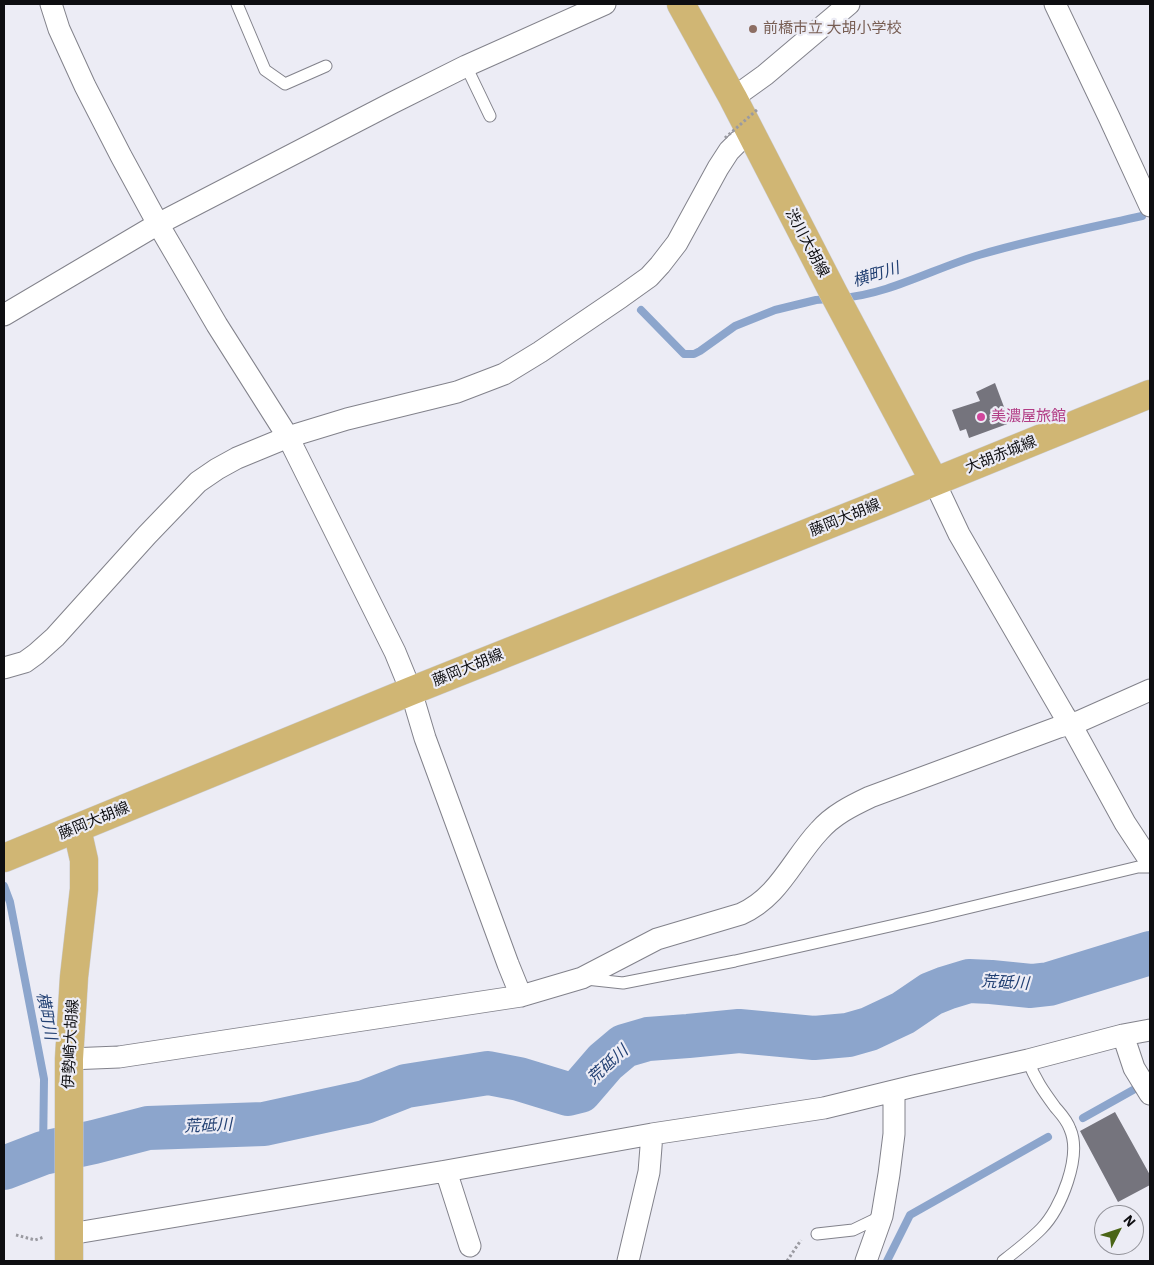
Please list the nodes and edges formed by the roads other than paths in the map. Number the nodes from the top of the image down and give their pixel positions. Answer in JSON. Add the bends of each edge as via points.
{"nodes":[{"id":1,"x":51,"y":4,"type":"edge"},
{"id":2,"x":237,"y":4,"type":"edge"},
{"id":3,"x":605,"y":4,"type":"edge"},
{"id":4,"x":681,"y":4,"type":"edge"},
{"id":5,"x":849,"y":4,"type":"edge"},
{"id":6,"x":1055,"y":4,"type":"edge"},
{"id":7,"x":326,"y":66,"type":"dead end"},
{"id":8,"x":466,"y":66,"type":"junction"},
{"id":9,"x":732,"y":98,"type":"junction"},
{"id":10,"x":490,"y":116,"type":"dead end"},
{"id":11,"x":745,"y":127,"type":"junction"},
{"id":12,"x":1150,"y":206,"type":"edge"},
{"id":13,"x":158,"y":224,"type":"junction"},
{"id":14,"x":4,"y":315,"type":"edge"},
{"id":15,"x":1150,"y":394,"type":"edge"},
{"id":16,"x":288,"y":437,"type":"junction"},
{"id":17,"x":934,"y":481,"type":"junction"},
{"id":18,"x":4,"y":668,"type":"edge"},
{"id":19,"x":1150,"y":690,"type":"edge"},
{"id":20,"x":411,"y":691,"type":"junction"},
{"id":21,"x":1070,"y":724,"type":"junction"},
{"id":22,"x":77,"y":829,"type":"junction"},
{"id":23,"x":4,"y":858,"type":"edge"},
{"id":24,"x":1150,"y":861,"type":"edge"},
{"id":25,"x":1150,"y":867,"type":"edge"},
{"id":26,"x":582,"y":978,"type":"junction"},
{"id":27,"x":521,"y":996,"type":"junction"},
{"id":28,"x":1150,"y":1030,"type":"edge"},
{"id":29,"x":1123,"y":1035,"type":"junction"},
{"id":30,"x":1028,"y":1060,"type":"junction"},
{"id":31,"x":69,"y":1066,"type":"junction"},
{"id":32,"x":1146,"y":1087,"type":"edge"},
{"id":33,"x":894,"y":1092,"type":"junction"},
{"id":34,"x":652,"y":1134,"type":"junction"},
{"id":35,"x":446,"y":1171,"type":"junction"},
{"id":36,"x":882,"y":1216,"type":"junction"},
{"id":37,"x":63,"y":1231,"type":"junction"},
{"id":38,"x":817,"y":1234,"type":"road end"},
{"id":39,"x":470,"y":1246,"type":"dead end"},
{"id":40,"x":69,"y":1261,"type":"edge"},
{"id":41,"x":628,"y":1261,"type":"edge"},
{"id":42,"x":866,"y":1261,"type":"edge"},
{"id":43,"x":1003,"y":1261,"type":"edge"}],
"edges":[{"from":1,"to":13,"type":"street","via":[[85,86]]},
{"from":2,"to":7,"type":"lane","via":[[265,70],[285,84]]},
{"from":3,"to":8,"type":"street"},
{"from":4,"to":9,"type":"main road","name":"渋川大胡線"},
{"from":5,"to":9,"type":"street","via":[[765,75]]},
{"from":6,"to":12,"type":"street"},
{"from":8,"to":10,"type":"lane"},
{"from":8,"to":13,"type":"street"},
{"from":9,"to":11,"type":"main road","name":"渋川大胡線"},
{"from":11,"to":16,"type":"street","via":[[677,243],[649,277],[621,298],[504,374],[457,392]]},
{"from":11,"to":17,"type":"main road","name":"渋川大胡線"},
{"from":13,"to":14,"type":"street"},
{"from":13,"to":16,"type":"street"},
{"from":15,"to":17,"type":"main road","name":"大胡赤城線"},
{"from":16,"to":18,"type":"street","via":[[237,458],[198,482],[55,637],[25,662]]},
{"from":16,"to":20,"type":"street","via":[[395,652]]},
{"from":17,"to":20,"type":"main road","name":"藤岡大胡線"},
{"from":17,"to":21,"type":"street","via":[[959,534]]},
{"from":19,"to":21,"type":"street"},
{"from":20,"to":22,"type":"main road","name":"藤岡大胡線"},
{"from":20,"to":27,"type":"street","via":[[425,738]]},
{"from":21,"to":24,"type":"street"},
{"from":21,"to":26,"type":"street","via":[[870,797],[848,808],[818,832],[770,895],[752,909],[657,939]]},
{"from":22,"to":23,"type":"main road","name":"藤岡大胡線"},
{"from":22,"to":31,"type":"main road","name":"伊勢崎大胡線","via":[[84,860],[84,889],[74,977]]},
{"from":25,"to":26,"type":"lane","via":[[1138,867],[726,963],[623,983]]},
{"from":26,"to":27,"type":"street"},
{"from":27,"to":31,"type":"street"},
{"from":28,"to":29,"type":"street"},
{"from":29,"to":30,"type":"street"},
{"from":29,"to":32,"type":"street","via":[[1134,1068]]},
{"from":30,"to":33,"type":"street"},
{"from":30,"to":43,"type":"lane","via":[[1036,1080],[1071,1130],[1074,1141],[1072,1164],[1066,1187],[1042,1228]]},
{"from":31,"to":37,"type":"main road","name":"伊勢崎大胡線"},
{"from":33,"to":34,"type":"street","via":[[824,1108]]},
{"from":33,"to":36,"type":"street","via":[[894,1134]]},
{"from":34,"to":35,"type":"street"},
{"from":34,"to":41,"type":"street","via":[[649,1172]]},
{"from":35,"to":37,"type":"street"},
{"from":35,"to":39,"type":"street"},
{"from":36,"to":38,"type":"lane","via":[[853,1230]]},
{"from":36,"to":42,"type":"street"},
{"from":37,"to":40,"type":"main road","name":"伊勢崎大胡線"}]}
